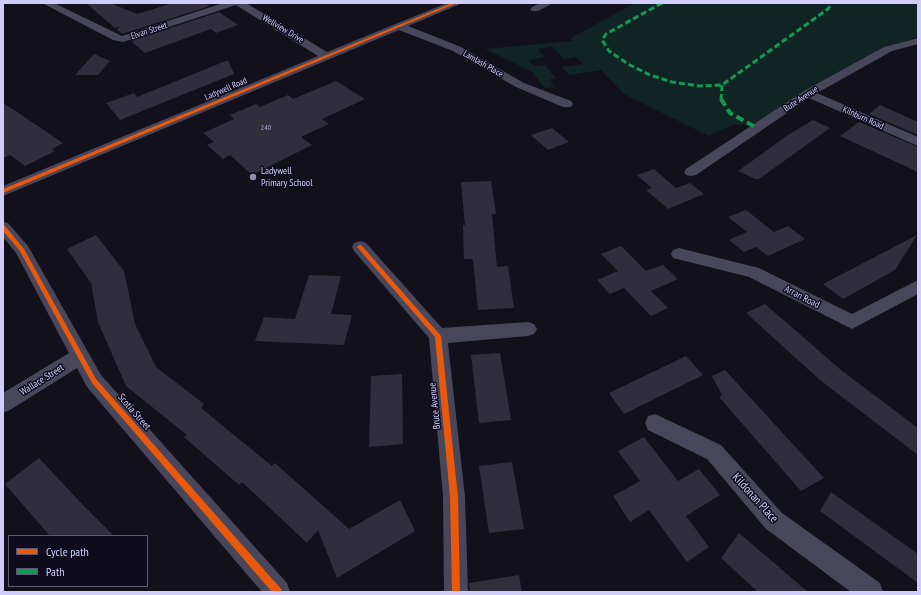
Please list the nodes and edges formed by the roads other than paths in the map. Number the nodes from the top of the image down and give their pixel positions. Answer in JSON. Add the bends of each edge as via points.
{"nodes":[{"id":1,"x":47,"y":3,"type":"edge"},
{"id":2,"x":232,"y":3,"type":"edge"},
{"id":3,"x":240,"y":3,"type":"edge"},
{"id":4,"x":455,"y":3,"type":"edge"},
{"id":5,"x":548,"y":3,"type":"edge"},
{"id":6,"x":535,"y":9,"type":"dead end"},
{"id":7,"x":399,"y":26,"type":"junction"},
{"id":8,"x":918,"y":41,"type":"edge"},
{"id":9,"x":326,"y":56,"type":"junction"},
{"id":10,"x":808,"y":93,"type":"junction"},
{"id":11,"x":567,"y":104,"type":"dead end"},
{"id":12,"x":918,"y":142,"type":"edge"},
{"id":13,"x":691,"y":172,"type":"dead end"},
{"id":14,"x":3,"y":191,"type":"edge"},
{"id":15,"x":3,"y":227,"type":"edge"},
{"id":16,"x":360,"y":247,"type":"dead end"},
{"id":17,"x":679,"y":254,"type":"dead end"},
{"id":18,"x":918,"y":286,"type":"edge"},
{"id":19,"x":528,"y":329,"type":"dead end"},
{"id":20,"x":438,"y":336,"type":"junction"},
{"id":21,"x":80,"y":356,"type":"junction"},
{"id":22,"x":3,"y":404,"type":"edge"},
{"id":23,"x":655,"y":423,"type":"dead end"},
{"id":24,"x":278,"y":592,"type":"edge"},
{"id":25,"x":456,"y":592,"type":"edge"},
{"id":26,"x":871,"y":592,"type":"edge"}],
"edges":[{"from":1,"to":2,"type":"street","name":"Elvan Street","via":[[123,39]]},
{"from":3,"to":9,"type":"street","name":"Wellview Drive"},
{"from":4,"to":7,"type":"street","name":"Ladywell Road"},
{"from":5,"to":6,"type":"street"},
{"from":7,"to":9,"type":"street","name":"Ladywell Road"},
{"from":7,"to":11,"type":"street","name":"Lamlash Place","via":[[457,49],[520,85]]},
{"from":8,"to":10,"type":"street","name":"Bute Avenue","via":[[888,49]]},
{"from":9,"to":14,"type":"street","name":"Ladywell Road"},
{"from":10,"to":12,"type":"street","name":"Kilnburn Road"},
{"from":10,"to":13,"type":"street","name":"Bute Avenue"},
{"from":15,"to":21,"type":"street","name":"Scotia Street","via":[[22,250]]},
{"from":16,"to":20,"type":"street"},
{"from":17,"to":18,"type":"street","name":"Arran Road","via":[[753,272],[852,322]]},
{"from":19,"to":20,"type":"street"},
{"from":20,"to":25,"type":"street","name":"Bruce Avenue","via":[[454,497]]},
{"from":21,"to":22,"type":"street","name":"Wallace Street"},
{"from":21,"to":24,"type":"street","name":"Scotia Street","via":[[94,382]]},
{"from":23,"to":26,"type":"street","name":"Kildonan Place","via":[[714,452],[774,521]]}]}
